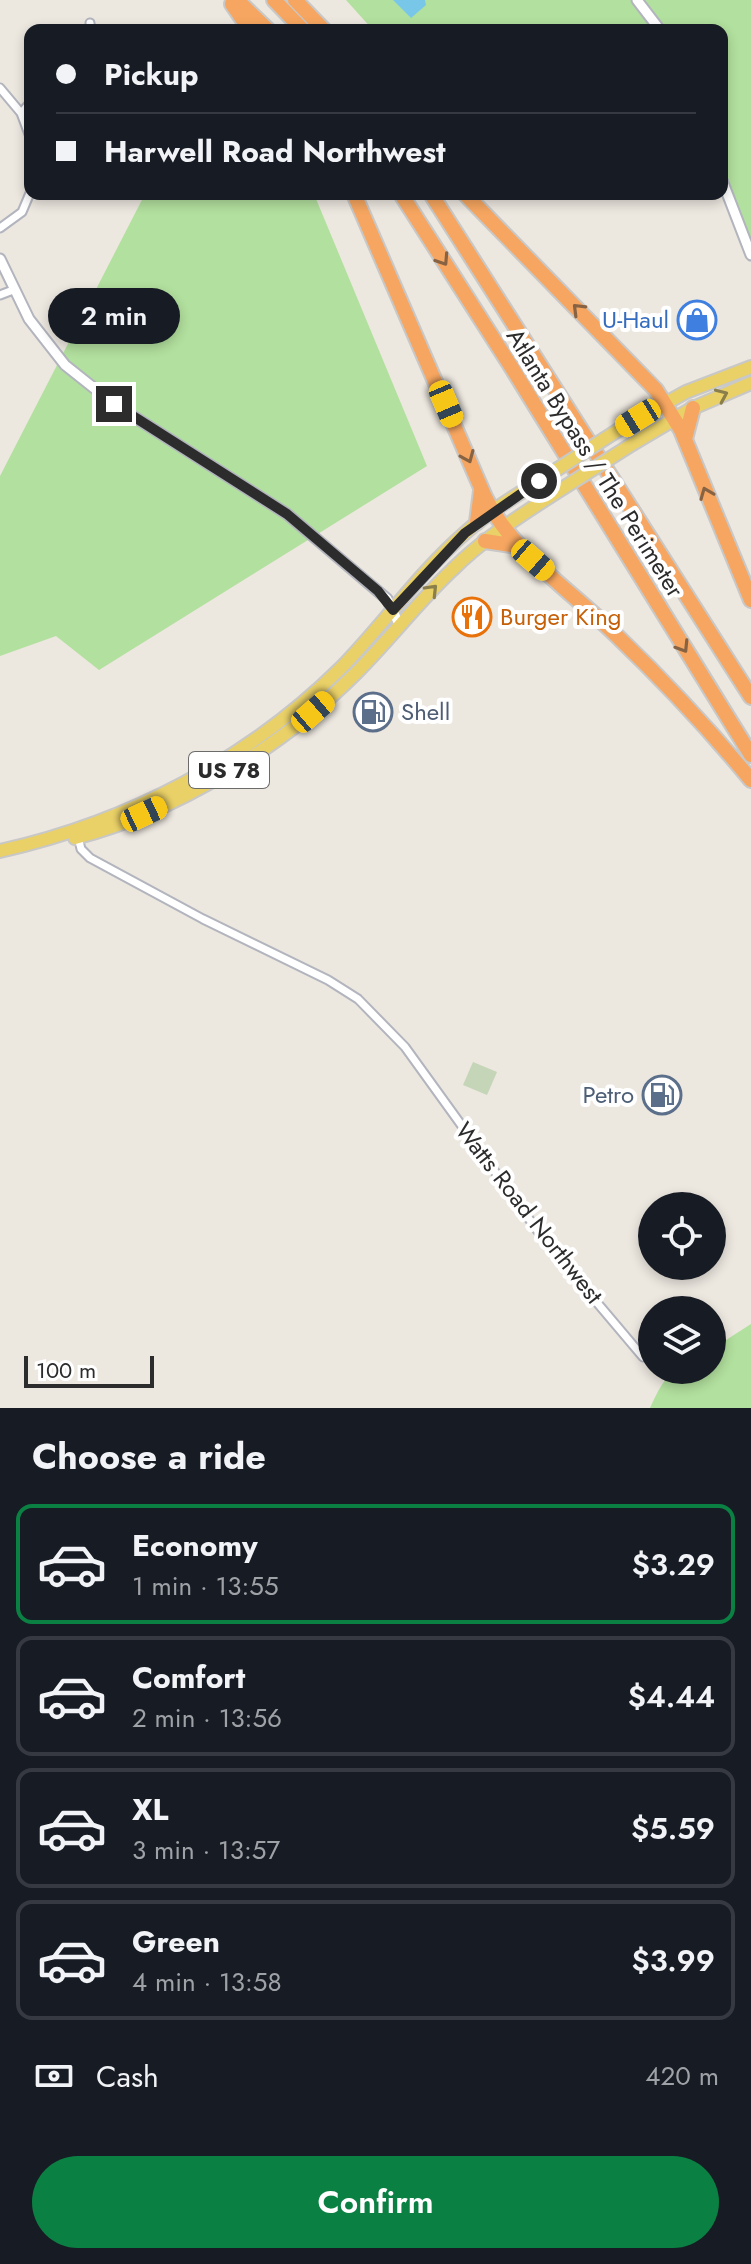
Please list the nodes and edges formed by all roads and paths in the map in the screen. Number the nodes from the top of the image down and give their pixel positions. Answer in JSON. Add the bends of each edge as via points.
{"nodes":[{"id":1,"x":229,"y":0,"type":"edge"},
{"id":2,"x":237,"y":0,"type":"edge"},
{"id":3,"x":274,"y":0,"type":"edge"},
{"id":4,"x":295,"y":0,"type":"edge"},
{"id":5,"x":637,"y":0,"type":"edge"},
{"id":6,"x":246,"y":24,"type":"edge"},
{"id":7,"x":262,"y":24,"type":"edge"},
{"id":8,"x":297,"y":24,"type":"edge"},
{"id":9,"x":318,"y":24,"type":"edge"},
{"id":10,"x":655,"y":24,"type":"edge"},
{"id":11,"x":0,"y":88,"type":"edge"},
{"id":12,"x":24,"y":110,"type":"edge"},
{"id":13,"x":21,"y":113,"type":"junction"},
{"id":14,"x":24,"y":121,"type":"edge"},
{"id":15,"x":728,"y":196,"type":"edge"},
{"id":16,"x":27,"y":200,"type":"edge"},
{"id":17,"x":357,"y":200,"type":"edge"},
{"id":18,"x":405,"y":200,"type":"edge"},
{"id":19,"x":435,"y":200,"type":"edge"},
{"id":20,"x":471,"y":200,"type":"edge"},
{"id":21,"x":0,"y":228,"type":"edge"},
{"id":22,"x":751,"y":255,"type":"edge"},
{"id":23,"x":0,"y":259,"type":"edge"},
{"id":24,"x":13,"y":290,"type":"junction"},
{"id":25,"x":0,"y":295,"type":"edge"},
{"id":26,"x":751,"y":367,"type":"edge"},
{"id":27,"x":751,"y":383,"type":"edge"},
{"id":28,"x":664,"y":403,"type":"junction"},
{"id":29,"x":693,"y":408,"type":"junction"},
{"id":30,"x":674,"y":418,"type":"junction"},
{"id":31,"x":685,"y":440,"type":"junction"},
{"id":32,"x":481,"y":487,"type":"junction"},
{"id":33,"x":493,"y":511,"type":"junction"},
{"id":34,"x":477,"y":522,"type":"junction"},
{"id":35,"x":503,"y":527,"type":"junction"},
{"id":36,"x":485,"y":541,"type":"junction"},
{"id":37,"x":517,"y":546,"type":"junction"},
{"id":38,"x":751,"y":600,"type":"edge"},
{"id":39,"x":393,"y":610,"type":"junction"},
{"id":40,"x":400,"y":626,"type":"junction"},
{"id":41,"x":751,"y":697,"type":"edge"},
{"id":42,"x":751,"y":755,"type":"edge"},
{"id":43,"x":751,"y":780,"type":"edge"},
{"id":44,"x":77,"y":833,"type":"junction"},
{"id":45,"x":4,"y":850,"type":"edge"},
{"id":46,"x":638,"y":1351,"type":"edge"}],
"edges":[{"from":1,"to":6,"type":"highway"},
{"from":2,"to":7,"type":"highway"},
{"from":3,"to":8,"type":"highway"},
{"from":4,"to":9,"type":"highway"},
{"from":5,"to":10,"type":"street"},
{"from":11,"to":13,"type":"street"},
{"from":12,"to":13,"type":"street"},
{"from":13,"to":14,"type":"street"},
{"from":15,"to":22,"type":"street"},
{"from":16,"to":21,"type":"street","via":[[22,212]]},
{"from":17,"to":32,"type":"highway","one_way":true},
{"from":18,"to":42,"type":"highway","name":"Atlanta Bypass / The Perimeter","one_way":true},
{"from":19,"to":41,"type":"highway","name":"Atlanta Bypass / The Perimeter"},
{"from":28,"to":20,"type":"highway","one_way":true,"via":[[641,372]]},
{"from":23,"to":24,"type":"street"},
{"from":24,"to":25,"type":"street"},
{"from":24,"to":39,"type":"street","via":[[46,343],[87,384],[287,514],[378,591]]},
{"from":26,"to":28,"type":"main road","number":"US 78"},
{"from":29,"to":27,"type":"main road","number":"US 78","one_way":true},
{"from":28,"to":30,"type":"highway"},
{"from":28,"to":33,"type":"main road","number":"US 78","bridge":true},
{"from":29,"to":30,"type":"main road","number":"US 78"},
{"from":29,"to":31,"type":"highway"},
{"from":30,"to":31,"type":"highway"},
{"from":30,"to":35,"type":"main road","number":"US 78","bridge":true},
{"from":38,"to":31,"type":"highway","one_way":true},
{"from":32,"to":33,"type":"highway"},
{"from":32,"to":34,"type":"highway"},
{"from":33,"to":34,"type":"main road","number":"US 78"},
{"from":33,"to":35,"type":"highway"},
{"from":34,"to":39,"type":"main road","number":"US 78"},
{"from":35,"to":36,"type":"main road","number":"US 78"},
{"from":35,"to":37,"type":"highway"},
{"from":36,"to":37,"type":"highway"},
{"from":40,"to":36,"type":"main road","number":"US 78","one_way":true},
{"from":37,"to":43,"type":"highway","via":[[615,634]]},
{"from":39,"to":40,"type":"street"},
{"from":39,"to":44,"type":"main road","number":"US 78","via":[[328,680],[250,743],[163,795]]},
{"from":40,"to":44,"type":"main road","number":"US 78","via":[[334,694],[271,744],[164,805],[111,827]]},
{"from":44,"to":45,"type":"main road","number":"US 78"},
{"from":44,"to":46,"type":"street","name":"Watts Road Northwest","via":[[90,858],[358,999],[389,1029],[545,1241]]}]}
